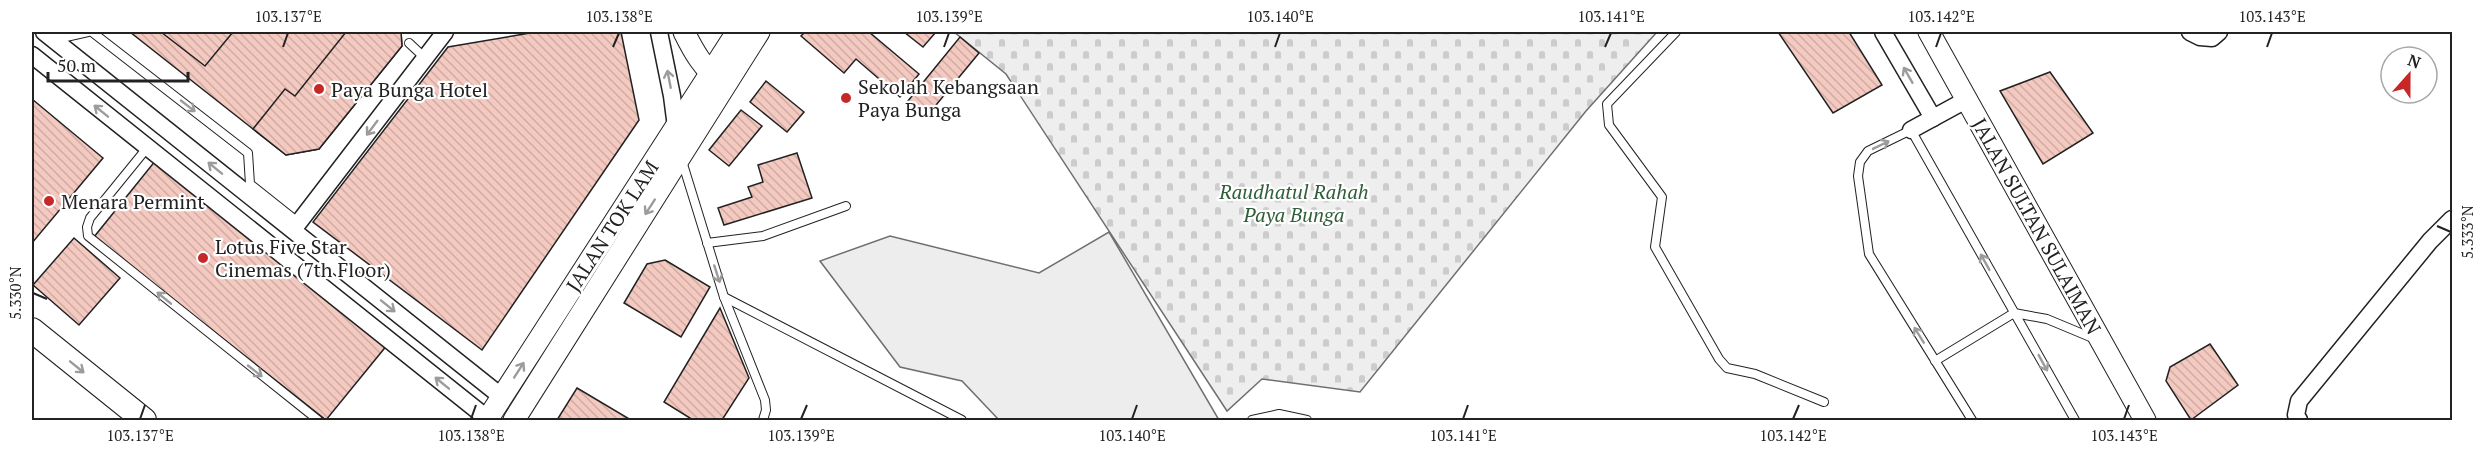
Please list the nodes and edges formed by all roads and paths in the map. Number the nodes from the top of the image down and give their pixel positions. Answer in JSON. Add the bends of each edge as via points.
{"nodes":[{"id":1,"x":44,"y":32,"type":"edge"},
{"id":2,"x":60,"y":32,"type":"edge"},
{"id":3,"x":90,"y":32,"type":"edge"},
{"id":4,"x":445,"y":32,"type":"edge"},
{"id":5,"x":659,"y":32,"type":"edge"},
{"id":6,"x":684,"y":32,"type":"edge"},
{"id":7,"x":737,"y":32,"type":"edge"},
{"id":8,"x":759,"y":32,"type":"edge"},
{"id":9,"x":1676,"y":32,"type":"edge"},
{"id":10,"x":1883,"y":32,"type":"edge"},
{"id":11,"x":1929,"y":32,"type":"edge"},
{"id":12,"x":2190,"y":32,"type":"edge"},
{"id":13,"x":2219,"y":32,"type":"edge"},
{"id":14,"x":409,"y":44,"type":"dead end"},
{"id":15,"x":32,"y":55,"type":"edge"},
{"id":16,"x":425,"y":58,"type":"junction"},
{"id":17,"x":718,"y":79,"type":"junction"},
{"id":18,"x":1966,"y":100,"type":"junction"},
{"id":19,"x":1933,"y":118,"type":"junction"},
{"id":20,"x":675,"y":127,"type":"junction"},
{"id":21,"x":1911,"y":130,"type":"junction"},
{"id":22,"x":147,"y":147,"type":"junction"},
{"id":23,"x":681,"y":158,"type":"junction"},
{"id":24,"x":846,"y":206,"type":"dead end"},
{"id":25,"x":2452,"y":219,"type":"edge"},
{"id":26,"x":296,"y":226,"type":"junction"},
{"id":27,"x":707,"y":243,"type":"junction"},
{"id":28,"x":724,"y":297,"type":"junction"},
{"id":29,"x":2014,"y":312,"type":"junction"},
{"id":30,"x":32,"y":330,"type":"edge"},
{"id":31,"x":2101,"y":341,"type":"junction"},
{"id":32,"x":1935,"y":361,"type":"junction"},
{"id":33,"x":502,"y":397,"type":"junction"},
{"id":34,"x":1824,"y":402,"type":"dead end"},
{"id":35,"x":144,"y":420,"type":"edge"},
{"id":36,"x":318,"y":420,"type":"edge"},
{"id":37,"x":488,"y":420,"type":"edge"},
{"id":38,"x":514,"y":420,"type":"edge"},
{"id":39,"x":763,"y":420,"type":"edge"},
{"id":40,"x":962,"y":420,"type":"edge"},
{"id":41,"x":1252,"y":420,"type":"edge"},
{"id":42,"x":1307,"y":420,"type":"edge"},
{"id":43,"x":1972,"y":420,"type":"edge"},
{"id":44,"x":2075,"y":420,"type":"edge"},
{"id":45,"x":2145,"y":420,"type":"edge"},
{"id":46,"x":2299,"y":420,"type":"edge"}],
"edges":[{"from":26,"to":1,"type":"street","one_way":true},
{"from":2,"to":3,"type":"lane","via":[[66,37]]},
{"from":3,"to":26,"type":"lane","one_way":true,"via":[[248,153],[250,184]]},
{"from":4,"to":16,"type":"street"},
{"from":20,"to":5,"type":"street","one_way":true},
{"from":6,"to":17,"type":"street","via":[[692,49]]},
{"from":7,"to":17,"type":"street","name":"JALAN TOK LAM"},
{"from":8,"to":17,"type":"street","name":"JALAN TOK LAM"},
{"from":9,"to":34,"type":"lane","via":[[1607,104],[1609,126],[1662,196],[1655,248],[1727,368],[1755,374]]},
{"from":19,"to":10,"type":"street","one_way":true},
{"from":11,"to":18,"type":"street","name":"JALAN SULTAN SULAIMAN"},
{"from":12,"to":13,"type":"street","via":[[2212,38]]},
{"from":14,"to":16,"type":"lane"},
{"from":22,"to":15,"type":"street","one_way":true},
{"from":16,"to":26,"type":"street","one_way":true},
{"from":17,"to":20,"type":"street","name":"JALAN TOK LAM"},
{"from":17,"to":23,"type":"street","name":"JALAN TOK LAM"},
{"from":18,"to":19,"type":"street"},
{"from":18,"to":31,"type":"street","name":"JALAN SULTAN SULAIMAN"},
{"from":19,"to":21,"type":"street"},
{"from":33,"to":20,"type":"street","name":"JALAN TOK LAM","one_way":true},
{"from":29,"to":21,"type":"lane","one_way":true},
{"from":32,"to":21,"type":"lane","one_way":true,"via":[[1869,254],[1858,176],[1860,162],[1868,151]]},
{"from":22,"to":36,"type":"lane","via":[[90,218],[88,236]]},
{"from":37,"to":22,"type":"street","one_way":true},
{"from":23,"to":27,"type":"lane"},
{"from":23,"to":38,"type":"street","name":"JALAN TOK LAM","one_way":true},
{"from":24,"to":27,"type":"lane","via":[[763,236]]},
{"from":25,"to":46,"type":"street","via":[[2299,401]]},
{"from":26,"to":33,"type":"street","one_way":true},
{"from":27,"to":28,"type":"lane","one_way":true},
{"from":28,"to":39,"type":"lane","via":[[765,400]]},
{"from":28,"to":40,"type":"lane"},
{"from":29,"to":31,"type":"lane","via":[[2047,319]]},
{"from":29,"to":32,"type":"lane"},
{"from":29,"to":44,"type":"lane","one_way":true},
{"from":30,"to":35,"type":"main road","one_way":true},
{"from":31,"to":45,"type":"street","name":"JALAN SULTAN SULAIMAN"},
{"from":32,"to":43,"type":"lane"},
{"from":33,"to":37,"type":"street","name":"JALAN TOK LAM"},
{"from":41,"to":42,"type":"lane","via":[[1279,414]]}]}
